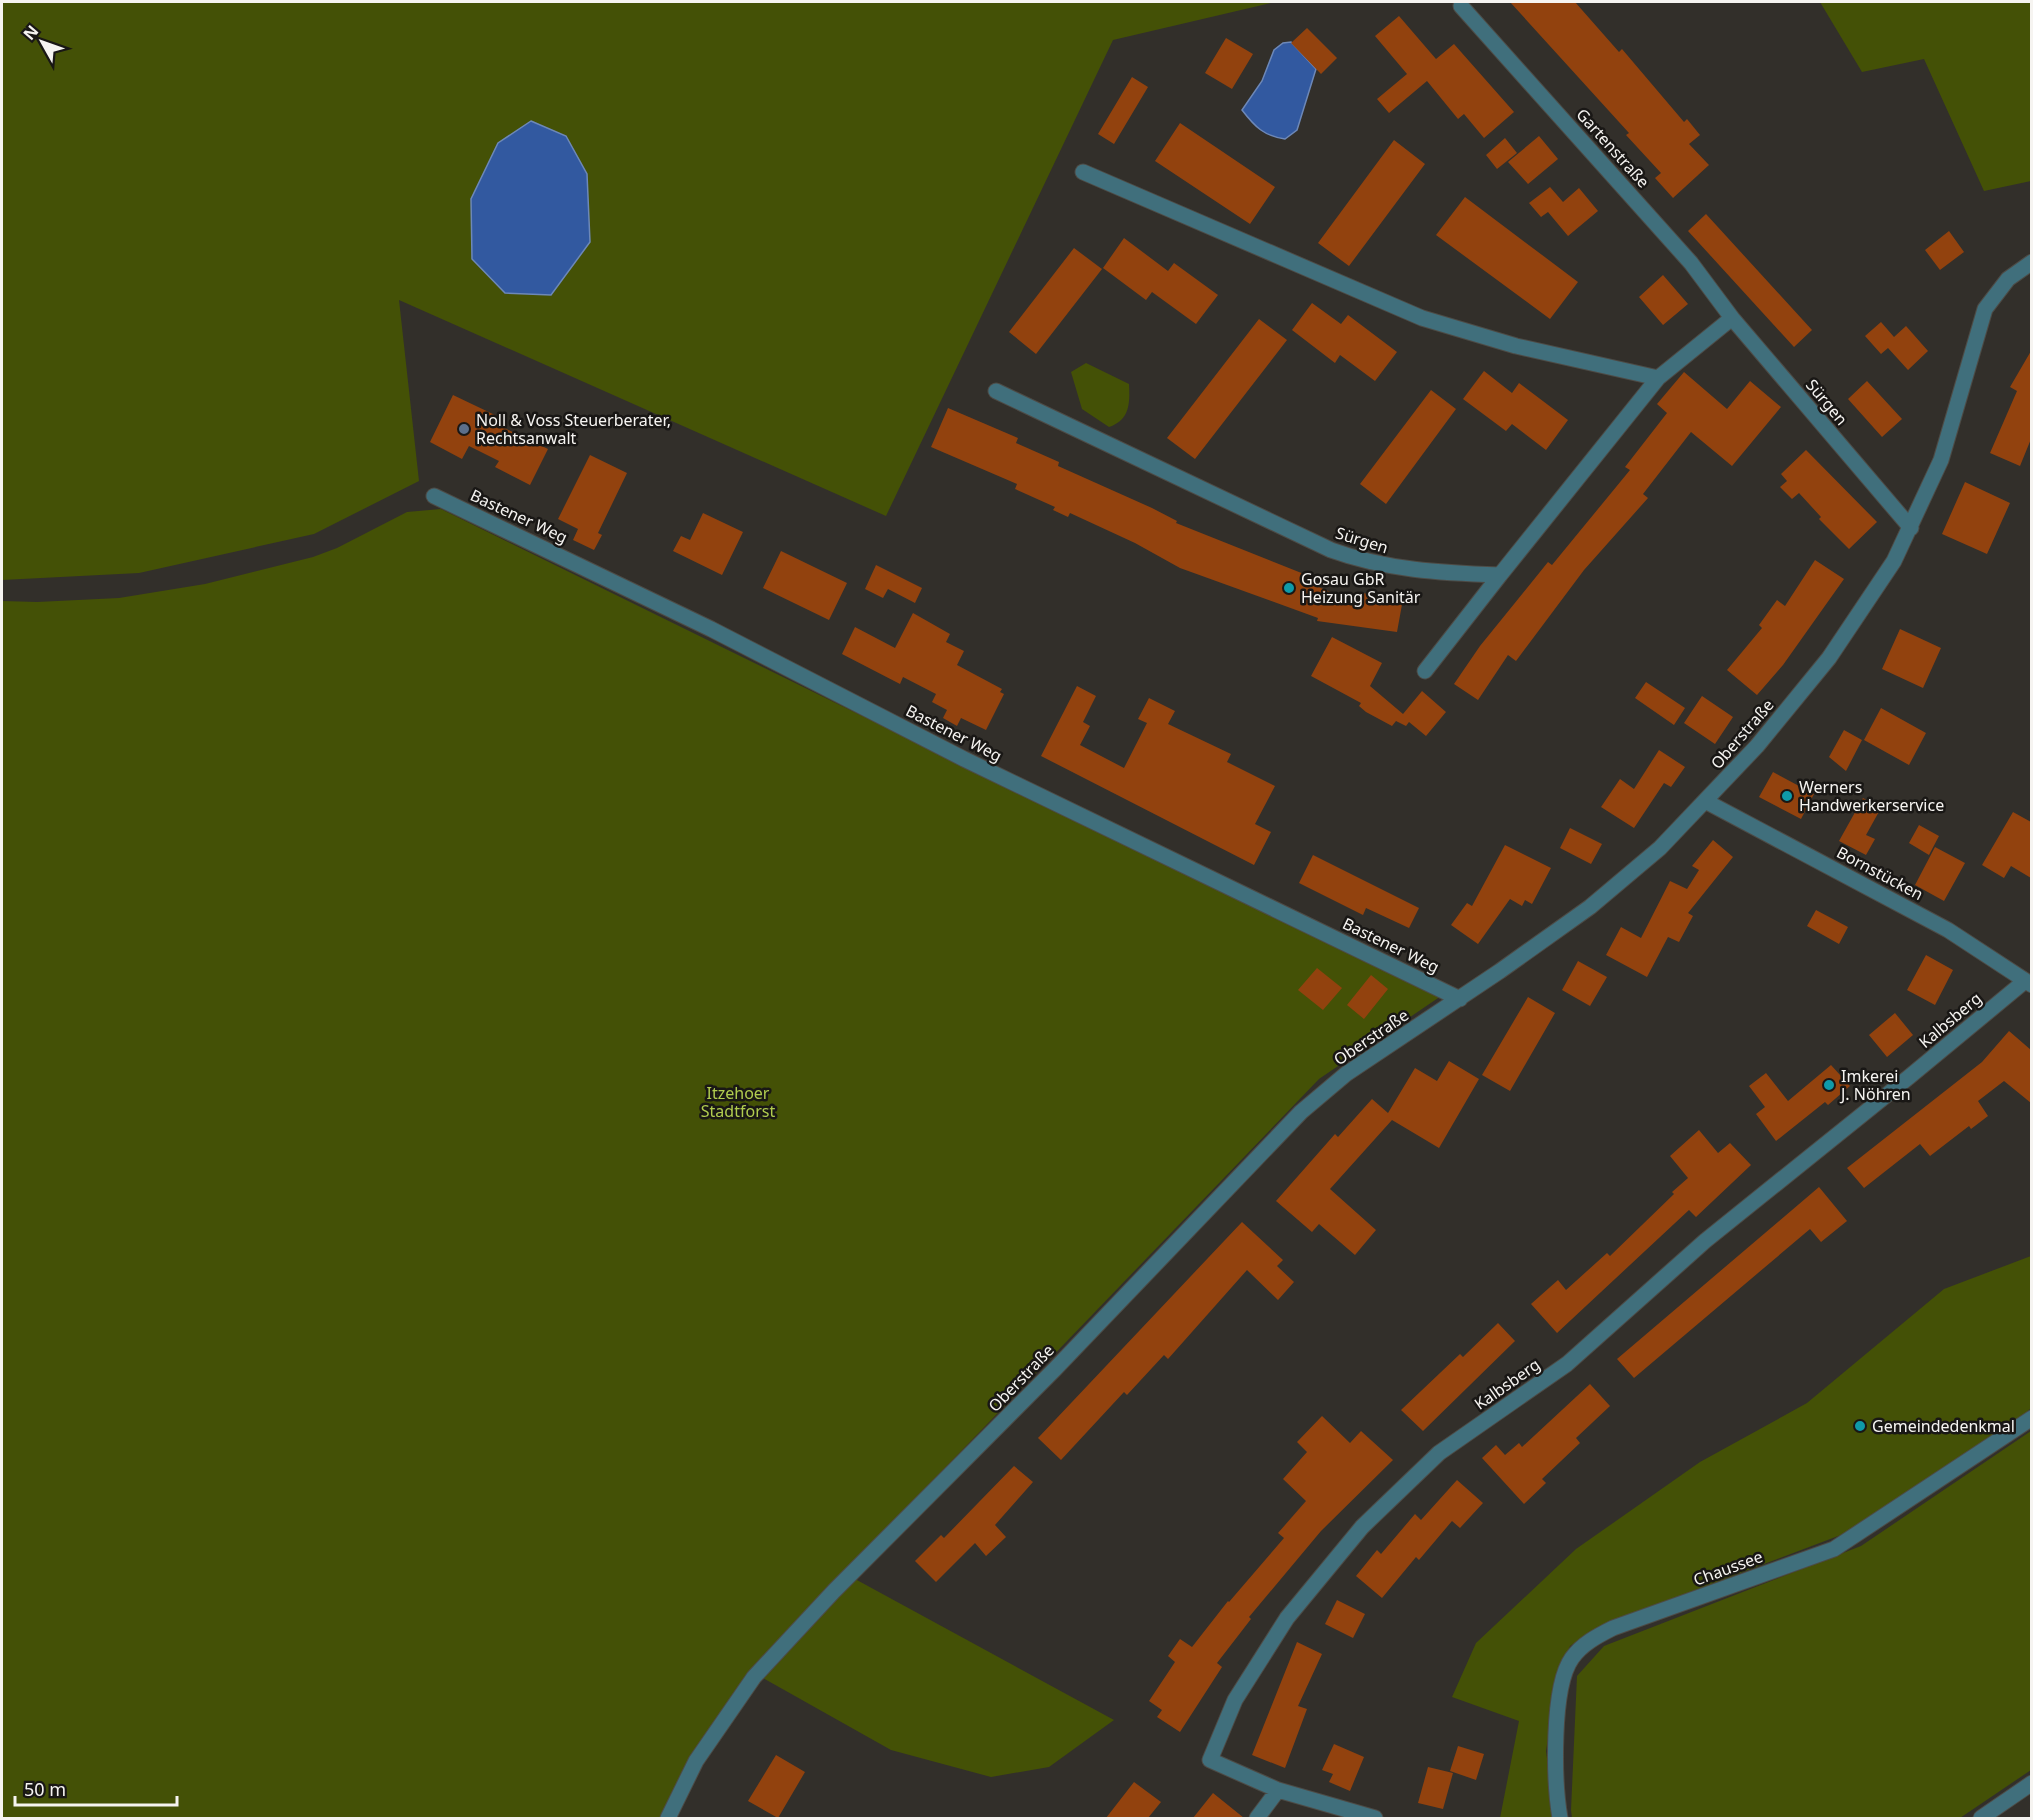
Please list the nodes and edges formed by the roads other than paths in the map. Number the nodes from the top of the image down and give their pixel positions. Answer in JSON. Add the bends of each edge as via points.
{"nodes":[{"id":1,"x":1461,"y":6,"type":"dead end"},
{"id":2,"x":1083,"y":172,"type":"dead end"},
{"id":3,"x":2031,"y":262,"type":"edge"},
{"id":4,"x":1732,"y":318,"type":"junction"},
{"id":5,"x":1658,"y":378,"type":"junction"},
{"id":6,"x":996,"y":392,"type":"dead end"},
{"id":7,"x":434,"y":496,"type":"dead end"},
{"id":8,"x":1911,"y":528,"type":"junction"},
{"id":9,"x":1500,"y":575,"type":"junction"},
{"id":10,"x":1425,"y":671,"type":"dead end"},
{"id":11,"x":1707,"y":802,"type":"junction"},
{"id":12,"x":2028,"y":983,"type":"edge"},
{"id":13,"x":1460,"y":999,"type":"junction"},
{"id":14,"x":2031,"y":1418,"type":"edge"},
{"id":15,"x":2031,"y":1783,"type":"edge"},
{"id":16,"x":1278,"y":1790,"type":"junction"},
{"id":17,"x":668,"y":1818,"type":"edge"},
{"id":18,"x":1257,"y":1818,"type":"edge"},
{"id":19,"x":1375,"y":1818,"type":"edge"},
{"id":20,"x":1560,"y":1818,"type":"edge"},
{"id":21,"x":1981,"y":1818,"type":"edge"}],
"edges":[{"from":1,"to":4,"type":"street","name":"Gartenstraße","via":[[1684,254]]},
{"from":2,"to":5,"type":"street","via":[[1422,318],[1515,346]]},
{"from":3,"to":8,"type":"street","name":"Oberstraße","via":[[2008,279],[1985,309],[1941,460]]},
{"from":4,"to":5,"type":"street"},
{"from":4,"to":8,"type":"street","name":"Sürgen"},
{"from":5,"to":9,"type":"street"},
{"from":6,"to":9,"type":"street","name":"Sürgen","via":[[1331,550],[1389,567],[1430,573]]},
{"from":7,"to":13,"type":"street","name":"Bastener Weg"},
{"from":8,"to":11,"type":"street","name":"Oberstraße","via":[[1881,582],[1829,658]]},
{"from":9,"to":10,"type":"street"},
{"from":11,"to":12,"type":"street","name":"Bornstücken","via":[[1948,930]]},
{"from":11,"to":13,"type":"street","name":"Oberstraße","via":[[1598,900]]},
{"from":12,"to":16,"type":"street","name":"Kalbsberg","via":[[1705,1241],[1567,1364],[1439,1454],[1362,1527],[1269,1644],[1235,1700],[1210,1760]]},
{"from":13,"to":17,"type":"street","name":"Oberstraße","via":[[1346,1074],[1301,1112],[1055,1369],[834,1591],[754,1677],[696,1761]]},
{"from":14,"to":20,"type":"street","name":"Chaussee","via":[[1833,1549],[1613,1629],[1581,1648],[1571,1659],[1560,1693],[1555,1737]]},
{"from":15,"to":21,"type":"street"},
{"from":16,"to":18,"type":"street"},
{"from":16,"to":19,"type":"street","name":"Kalbsberg"}]}
